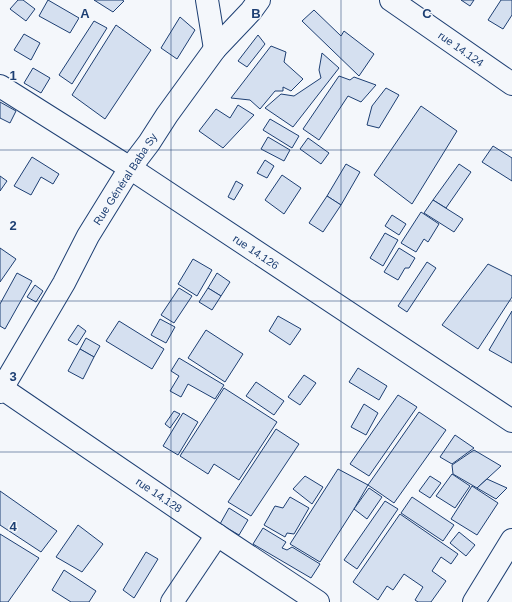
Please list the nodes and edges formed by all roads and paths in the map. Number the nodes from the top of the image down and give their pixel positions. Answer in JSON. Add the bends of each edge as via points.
{"nodes":[{"id":1,"x":207,"y":0,"type":"edge"},
{"id":2,"x":259,"y":0,"type":"edge"},
{"id":3,"x":391,"y":0,"type":"edge"},
{"id":4,"x":215,"y":50,"type":"junction"},
{"id":5,"x":512,"y":84,"type":"edge"},
{"id":6,"x":0,"y":86,"type":"edge"},
{"id":7,"x":130,"y":168,"type":"junction"},
{"id":8,"x":1,"y":389,"type":"edge"},
{"id":9,"x":512,"y":421,"type":"edge"},
{"id":10,"x":217,"y":535,"type":"junction"},
{"id":11,"x":512,"y":540,"type":"edge"},
{"id":12,"x":172,"y":602,"type":"edge"},
{"id":13,"x":318,"y":602,"type":"edge"},
{"id":14,"x":474,"y":602,"type":"edge"}],
"edges":[{"from":1,"to":4,"type":"street"},
{"from":2,"to":4,"type":"street","name":"Rue Général Baba Sy"},
{"from":3,"to":5,"type":"street","name":"rue 14.124"},
{"from":4,"to":7,"type":"street","name":"Rue Général Baba Sy"},
{"from":6,"to":7,"type":"street","name":"rue 14.126"},
{"from":7,"to":8,"type":"street","name":"Rue Général Baba Sy"},
{"from":7,"to":9,"type":"street","name":"rue 14.126"},
{"from":8,"to":10,"type":"street","name":"rue 14.128"},
{"from":10,"to":12,"type":"street"},
{"from":10,"to":13,"type":"street","name":"rue 14.128"},
{"from":11,"to":14,"type":"street"}]}
